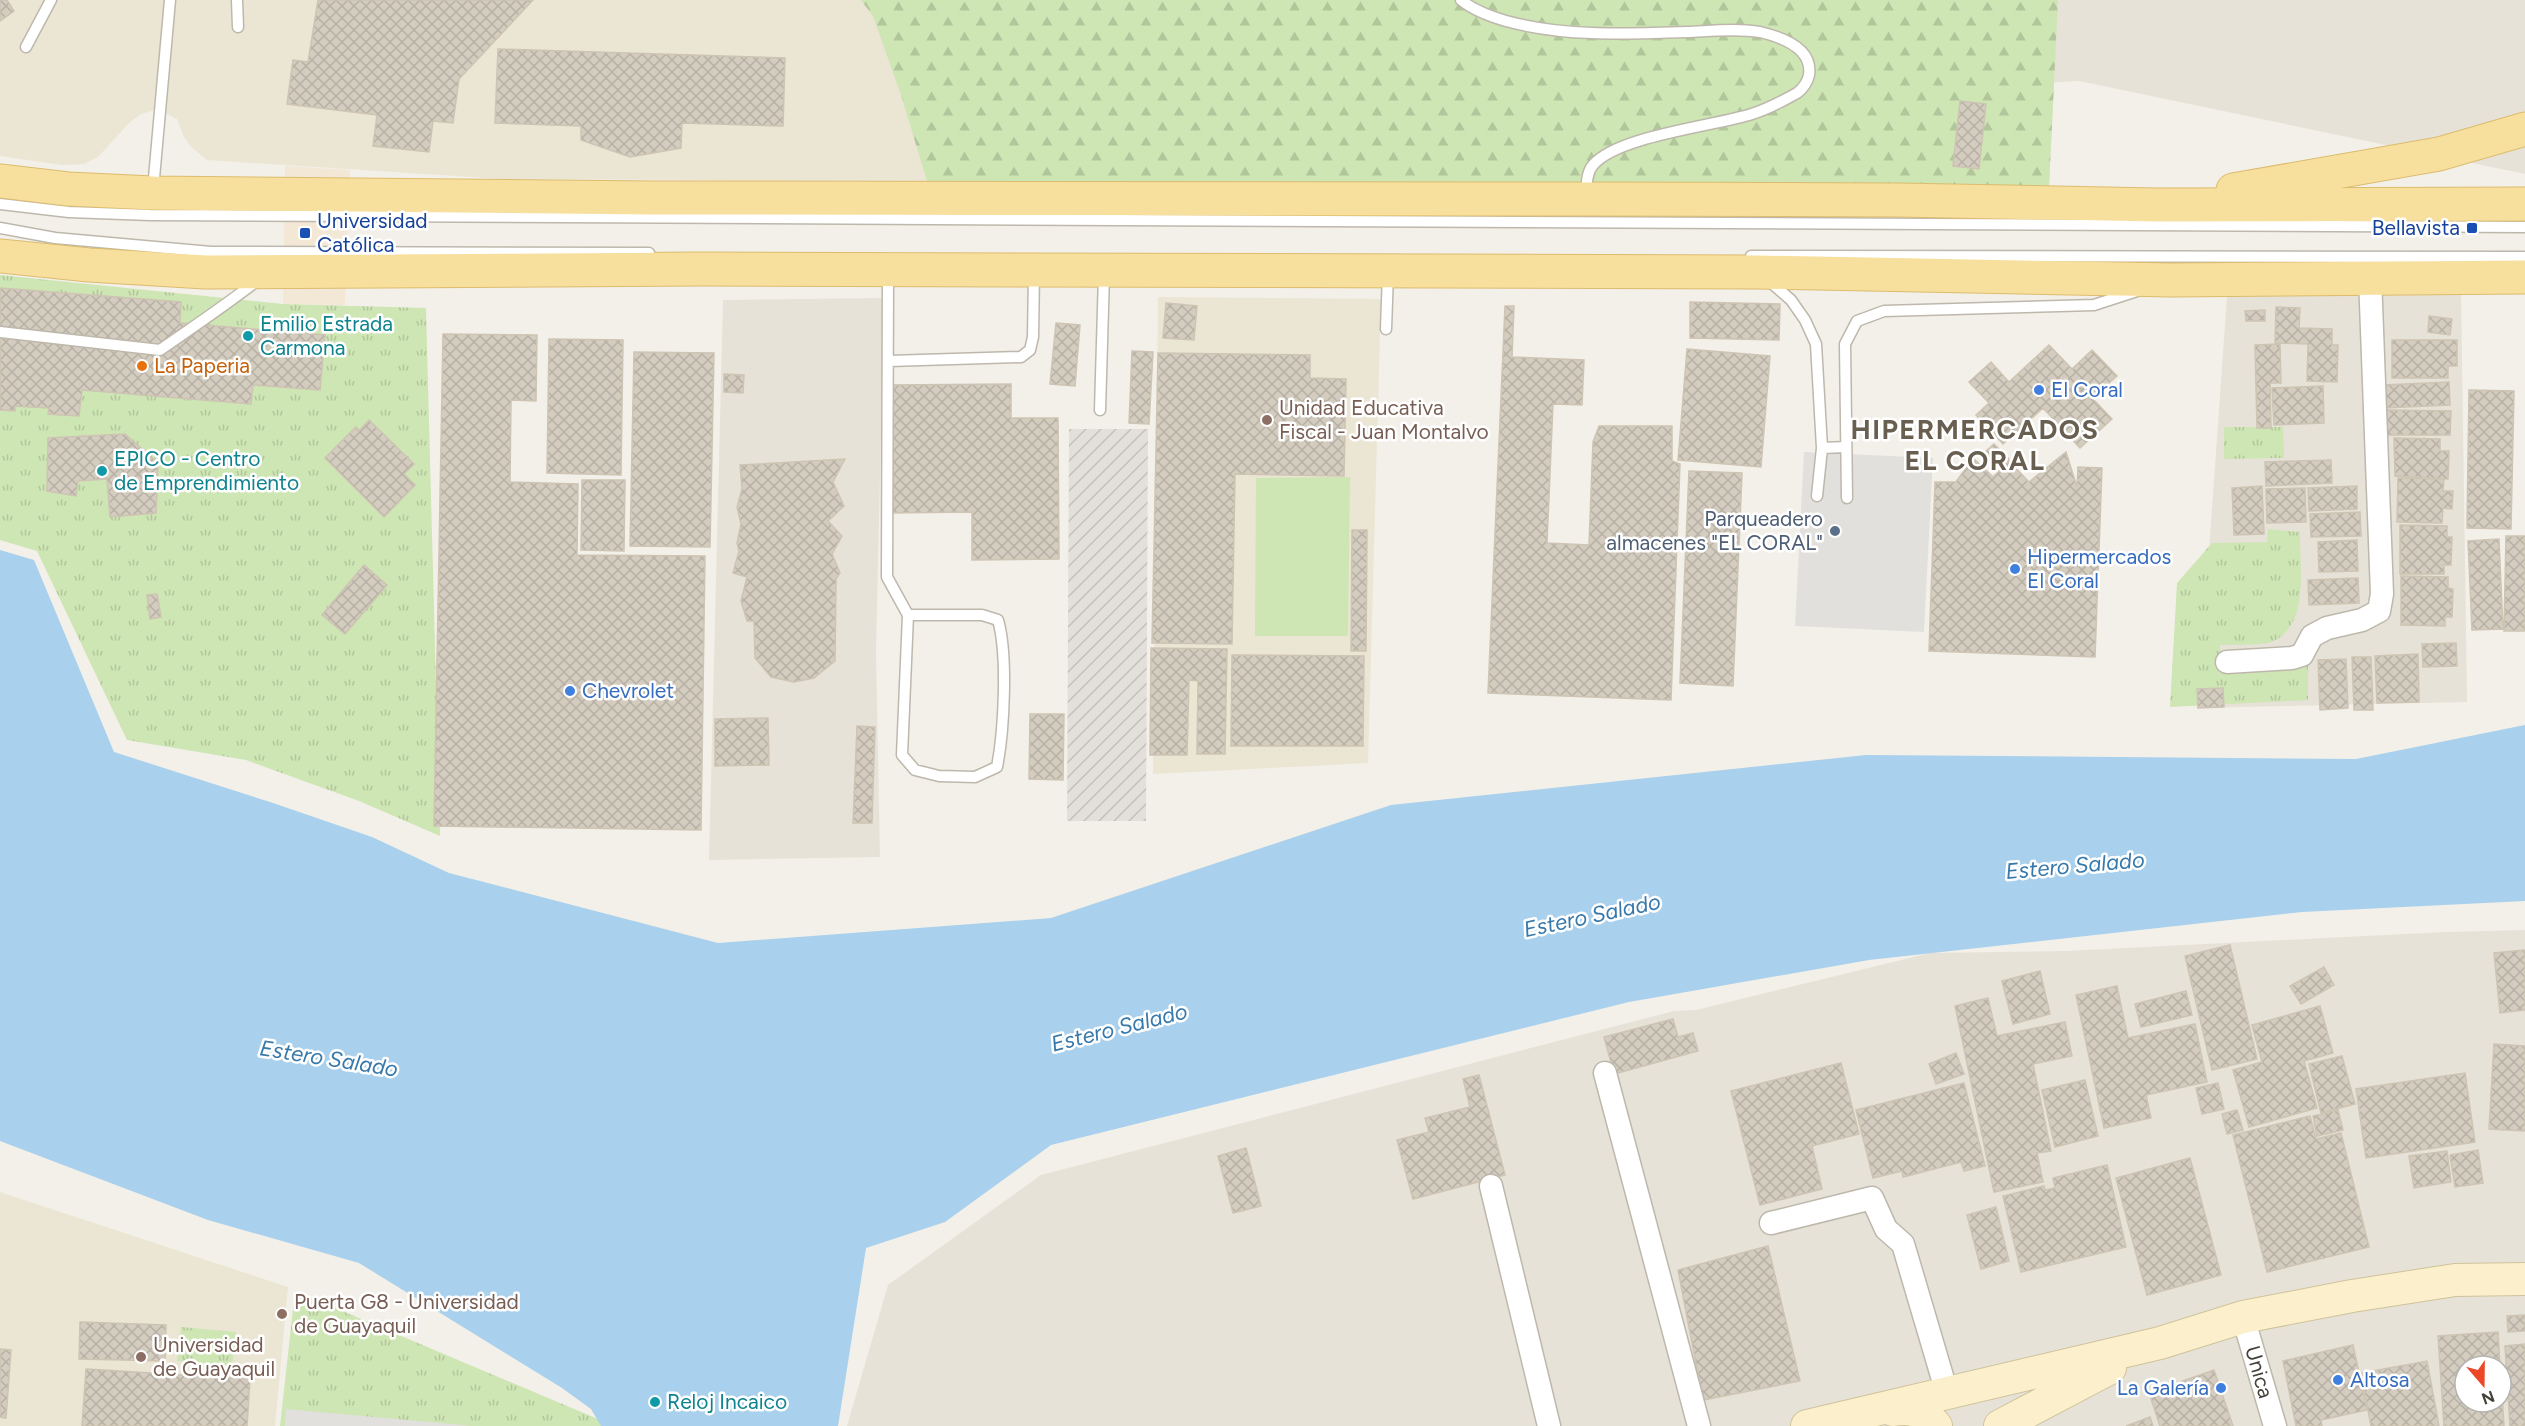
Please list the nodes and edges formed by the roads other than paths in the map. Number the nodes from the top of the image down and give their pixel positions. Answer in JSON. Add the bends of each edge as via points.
{"nodes":[{"id":1,"x":51,"y":0,"type":"edge"},
{"id":2,"x":170,"y":0,"type":"edge"},
{"id":3,"x":237,"y":0,"type":"edge"},
{"id":4,"x":1461,"y":0,"type":"edge"},
{"id":5,"x":238,"y":27,"type":"dead end"},
{"id":6,"x":26,"y":47,"type":"dead end"},
{"id":7,"x":2525,"y":129,"type":"edge"},
{"id":8,"x":0,"y":182,"type":"edge"},
{"id":9,"x":153,"y":192,"type":"junction"},
{"id":10,"x":1586,"y":199,"type":"junction"},
{"id":11,"x":0,"y":204,"type":"edge"},
{"id":12,"x":2525,"y":204,"type":"edge"},
{"id":13,"x":2157,"y":205,"type":"junction"},
{"id":14,"x":2525,"y":226,"type":"edge"},
{"id":15,"x":0,"y":228,"type":"edge"},
{"id":16,"x":657,"y":253,"type":"dead end"},
{"id":17,"x":0,"y":255,"type":"edge"},
{"id":18,"x":2525,"y":257,"type":"edge"},
{"id":19,"x":1747,"y":264,"type":"junction"},
{"id":20,"x":888,"y":270,"type":"junction"},
{"id":21,"x":269,"y":271,"type":"junction"},
{"id":22,"x":1034,"y":271,"type":"junction"},
{"id":23,"x":1104,"y":271,"type":"junction"},
{"id":24,"x":1388,"y":273,"type":"junction"},
{"id":25,"x":2370,"y":277,"type":"junction"},
{"id":26,"x":2525,"y":277,"type":"edge"},
{"id":27,"x":2171,"y":280,"type":"junction"},
{"id":28,"x":1386,"y":329,"type":"dead end"},
{"id":29,"x":0,"y":332,"type":"edge"},
{"id":30,"x":889,"y":361,"type":"junction"},
{"id":31,"x":1100,"y":410,"type":"dead end"},
{"id":32,"x":1846,"y":447,"type":"junction"},
{"id":33,"x":1822,"y":448,"type":"junction"},
{"id":34,"x":1817,"y":496,"type":"dead end"},
{"id":35,"x":1847,"y":498,"type":"dead end"},
{"id":36,"x":908,"y":615,"type":"junction"},
{"id":37,"x":2227,"y":662,"type":"dead end"},
{"id":38,"x":1605,"y":1073,"type":"dead end"},
{"id":39,"x":1491,"y":1186,"type":"dead end"},
{"id":40,"x":1771,"y":1223,"type":"dead end"},
{"id":41,"x":2525,"y":1279,"type":"edge"},
{"id":42,"x":2244,"y":1317,"type":"junction"},
{"id":43,"x":2160,"y":1343,"type":"junction"},
{"id":44,"x":1947,"y":1393,"type":"junction"},
{"id":45,"x":1856,"y":1414,"type":"junction"},
{"id":46,"x":1549,"y":1426,"type":"edge"},
{"id":47,"x":1699,"y":1426,"type":"edge"},
{"id":48,"x":1807,"y":1426,"type":"edge"},
{"id":49,"x":1936,"y":1426,"type":"edge"},
{"id":50,"x":2000,"y":1426,"type":"edge"},
{"id":51,"x":2275,"y":1426,"type":"edge"}],
"edges":[{"from":1,"to":6,"type":"lane"},
{"from":2,"to":9,"type":"lane"},
{"from":3,"to":5,"type":"lane"},
{"from":4,"to":10,"type":"lane","via":[[1498,18],[1529,27],[1619,33],[1732,30],[1760,33],[1802,50],[1810,64],[1809,78],[1800,91],[1752,114],[1645,140],[1603,156],[1589,170]]},
{"from":7,"to":13,"type":"main road","via":[[2439,154]]},
{"from":8,"to":9,"type":"main road"},
{"from":9,"to":10,"type":"main road","via":[[652,198]]},
{"from":10,"to":13,"type":"main road"},
{"from":11,"to":14,"type":"lane","via":[[150,215]]},
{"from":12,"to":13,"type":"main road"},
{"from":15,"to":16,"type":"lane","via":[[55,238],[211,252]]},
{"from":17,"to":21,"type":"main road","via":[[88,266]]},
{"from":18,"to":19,"type":"lane"},
{"from":19,"to":24,"type":"main road"},
{"from":19,"to":27,"type":"main road"},
{"from":19,"to":33,"type":"lane","via":[[1791,300],[1816,344]]},
{"from":20,"to":21,"type":"main road"},
{"from":20,"to":22,"type":"main road"},
{"from":20,"to":30,"type":"lane"},
{"from":21,"to":29,"type":"lane","via":[[160,350]]},
{"from":22,"to":23,"type":"main road"},
{"from":22,"to":30,"type":"lane","via":[[1034,337],[1030,350],[1021,357]]},
{"from":23,"to":24,"type":"main road"},
{"from":23,"to":31,"type":"lane"},
{"from":24,"to":28,"type":"lane"},
{"from":25,"to":26,"type":"main road"},
{"from":25,"to":27,"type":"main road"},
{"from":25,"to":37,"type":"street","via":[[2382,594],[2379,610],[2362,620],[2327,628],[2313,636],[2302,655]]},
{"from":27,"to":32,"type":"lane","via":[[2094,306],[1884,311],[1857,321],[1845,344]]},
{"from":30,"to":36,"type":"lane","via":[[887,577]]},
{"from":32,"to":33,"type":"lane"},
{"from":32,"to":35,"type":"lane"},
{"from":33,"to":34,"type":"lane"},
{"from":36,"to":36,"type":"lane","via":[[903,755],[915,770],[939,776],[975,777],[997,767],[1001,746],[1003,638],[999,620],[982,615]]},
{"from":38,"to":47,"type":"street"},
{"from":39,"to":46,"type":"street"},
{"from":40,"to":44,"type":"street","via":[[1872,1198],[1887,1229],[1903,1244]]},
{"from":41,"to":42,"type":"street","via":[[2455,1280]]},
{"from":42,"to":43,"type":"street"},
{"from":42,"to":51,"type":"street","name":"Unica"},
{"from":43,"to":44,"type":"street"},
{"from":43,"to":50,"type":"street"},
{"from":44,"to":45,"type":"street"},
{"from":45,"to":48,"type":"street"},
{"from":45,"to":49,"type":"street","via":[[1916,1410],[1926,1414]]}]}
